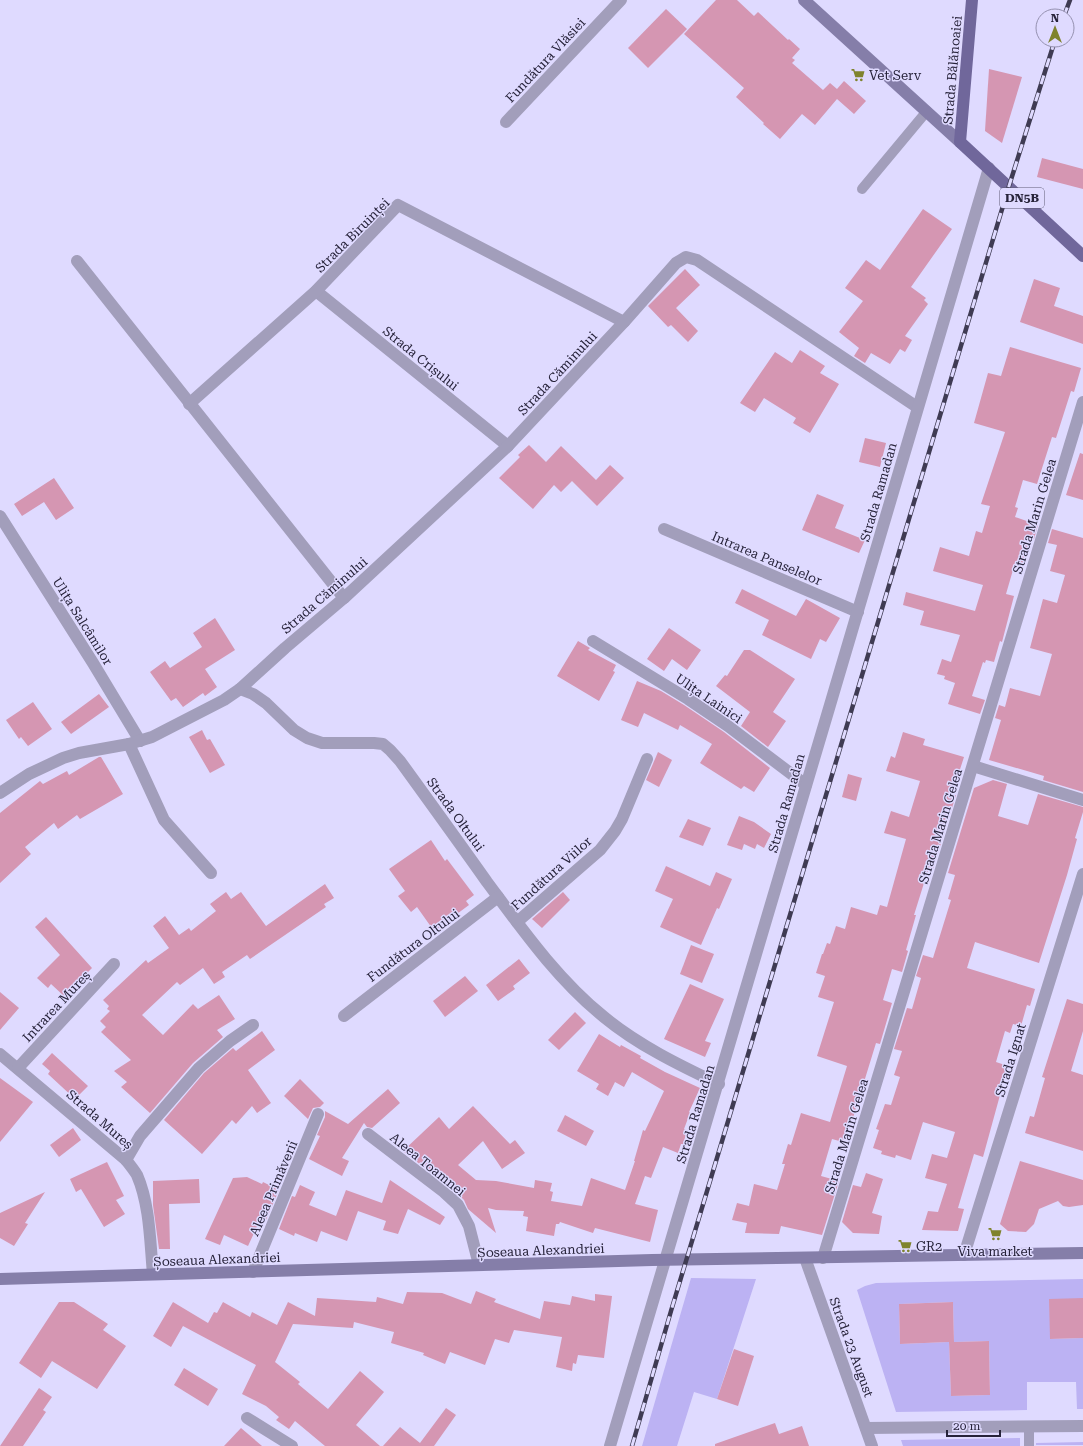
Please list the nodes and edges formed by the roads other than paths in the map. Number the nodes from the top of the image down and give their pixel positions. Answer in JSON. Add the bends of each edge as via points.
{"nodes":[{"id":1,"x":621,"y":0,"type":"edge"},
{"id":2,"x":804,"y":0,"type":"edge"},
{"id":3,"x":972,"y":0,"type":"edge"},
{"id":4,"x":927,"y":112,"type":"junction"},
{"id":5,"x":506,"y":122,"type":"dead end"},
{"id":6,"x":960,"y":142,"type":"junction"},
{"id":7,"x":989,"y":168,"type":"junction"},
{"id":8,"x":862,"y":189,"type":"dead end"},
{"id":9,"x":1083,"y":256,"type":"edge"},
{"id":10,"x":77,"y":261,"type":"dead end"},
{"id":11,"x":316,"y":291,"type":"junction"},
{"id":12,"x":624,"y":322,"type":"junction"},
{"id":13,"x":1083,"y":402,"type":"edge"},
{"id":14,"x":189,"y":404,"type":"junction"},
{"id":15,"x":917,"y":407,"type":"junction"},
{"id":16,"x":508,"y":446,"type":"junction"},
{"id":17,"x":0,"y":516,"type":"edge"},
{"id":18,"x":664,"y":529,"type":"dead end"},
{"id":19,"x":344,"y":598,"type":"junction"},
{"id":20,"x":858,"y":612,"type":"junction"},
{"id":21,"x":592,"y":641,"type":"dead end"},
{"id":22,"x":240,"y":689,"type":"junction"},
{"id":23,"x":134,"y":742,"type":"junction"},
{"id":24,"x":647,"y":759,"type":"dead end"},
{"id":25,"x":973,"y":766,"type":"junction"},
{"id":26,"x":806,"y":785,"type":"junction"},
{"id":27,"x":0,"y":793,"type":"edge"},
{"id":28,"x":1083,"y":800,"type":"edge"},
{"id":29,"x":211,"y":872,"type":"dead end"},
{"id":30,"x":1083,"y":874,"type":"edge"},
{"id":31,"x":498,"y":897,"type":"junction"},
{"id":32,"x":517,"y":922,"type":"junction"},
{"id":33,"x":114,"y":964,"type":"dead end"},
{"id":34,"x":344,"y":1016,"type":"dead end"},
{"id":35,"x":253,"y":1025,"type":"dead end"},
{"id":36,"x":0,"y":1054,"type":"edge"},
{"id":37,"x":18,"y":1068,"type":"junction"},
{"id":38,"x":719,"y":1084,"type":"junction"},
{"id":39,"x":318,"y":1114,"type":"dead end"},
{"id":40,"x":368,"y":1134,"type":"dead end"},
{"id":41,"x":126,"y":1160,"type":"junction"},
{"id":42,"x":1083,"y":1253,"type":"edge"},
{"id":43,"x":964,"y":1255,"type":"junction"},
{"id":44,"x":806,"y":1258,"type":"junction"},
{"id":45,"x":824,"y":1258,"type":"junction"},
{"id":46,"x":666,"y":1260,"type":"junction"},
{"id":47,"x":479,"y":1266,"type":"junction"},
{"id":48,"x":253,"y":1272,"type":"junction"},
{"id":49,"x":153,"y":1274,"type":"junction"},
{"id":50,"x":0,"y":1279,"type":"edge"},
{"id":51,"x":247,"y":1418,"type":"dead end"},
{"id":52,"x":1083,"y":1426,"type":"edge"},
{"id":53,"x":1029,"y":1427,"type":"junction"},
{"id":54,"x":866,"y":1428,"type":"junction"},
{"id":55,"x":292,"y":1446,"type":"edge"},
{"id":56,"x":610,"y":1446,"type":"edge"},
{"id":57,"x":872,"y":1446,"type":"edge"},
{"id":58,"x":1029,"y":1446,"type":"edge"}],
"edges":[{"from":1,"to":5,"type":"street","name":"Fundătura Vlăsiei"},
{"from":2,"to":4,"type":"main road"},
{"from":3,"to":6,"type":"main road","name":"Strada Bălănoaiei"},
{"from":4,"to":6,"type":"main road"},
{"from":4,"to":8,"type":"lane"},
{"from":6,"to":7,"type":"main road","number":"DN5B"},
{"from":7,"to":9,"type":"main road","number":"DN5B"},
{"from":7,"to":15,"type":"street","name":"Strada Ramadan"},
{"from":10,"to":14,"type":"street"},
{"from":11,"to":12,"type":"street","name":"Strada Biruinței","via":[[398,205]]},
{"from":11,"to":14,"type":"street","name":"Strada Biruinței"},
{"from":11,"to":16,"type":"street","name":"Strada Crișului"},
{"from":12,"to":15,"type":"street","name":"Strada Căminului","via":[[676,263],[686,257],[697,260]]},
{"from":12,"to":16,"type":"street","name":"Strada Căminului"},
{"from":13,"to":25,"type":"street","name":"Strada Marin Gelea"},
{"from":14,"to":19,"type":"street"},
{"from":15,"to":20,"type":"street","name":"Strada Ramadan"},
{"from":16,"to":19,"type":"street","name":"Strada Căminului"},
{"from":17,"to":23,"type":"street","name":"Ulița Salcâmilor","via":[[76,636]]},
{"from":18,"to":20,"type":"street","name":"Intrarea Panselelor"},
{"from":19,"to":22,"type":"street","name":"Strada Căminului"},
{"from":20,"to":26,"type":"street","name":"Strada Ramadan"},
{"from":21,"to":26,"type":"street","name":"Ulița Lainici","via":[[688,699]]},
{"from":22,"to":23,"type":"street","via":[[210,708],[152,737]]},
{"from":22,"to":31,"type":"street","name":"Strada Oltului","via":[[266,703],[294,730],[307,738],[322,743],[383,744],[405,767]]},
{"from":23,"to":27,"type":"street","via":[[63,758],[29,774]]},
{"from":23,"to":29,"type":"street","via":[[164,820]]},
{"from":24,"to":32,"type":"street","name":"Fundătura Viilor","via":[[622,819],[600,850]]},
{"from":25,"to":28,"type":"street"},
{"from":25,"to":45,"type":"street","name":"Strada Marin Gelea"},
{"from":26,"to":38,"type":"street","name":"Strada Ramadan"},
{"from":30,"to":43,"type":"street","name":"Strada Ignat"},
{"from":31,"to":32,"type":"street","name":"Strada Oltului"},
{"from":31,"to":34,"type":"street","name":"Fundătura Oltului"},
{"from":32,"to":38,"type":"street","name":"Strada Oltului","via":[[550,963],[604,1017],[645,1046]]},
{"from":33,"to":37,"type":"street","name":"Intrarea Mureș"},
{"from":35,"to":41,"type":"street","via":[[199,1068],[140,1136]]},
{"from":36,"to":37,"type":"street","name":"Strada Mureș"},
{"from":37,"to":41,"type":"street","name":"Strada Mureș"},
{"from":38,"to":46,"type":"street","name":"Strada Ramadan"},
{"from":39,"to":48,"type":"street","name":"Aleea Primăverii"},
{"from":40,"to":47,"type":"street","name":"Aleea Toamnei","via":[[458,1205],[469,1226]]},
{"from":41,"to":49,"type":"street","name":"Strada Mureș","via":[[136,1174],[144,1197]]},
{"from":42,"to":43,"type":"main road","name":"Șoseaua Alexandriei"},
{"from":43,"to":45,"type":"main road","name":"Șoseaua Alexandriei"},
{"from":44,"to":45,"type":"main road","name":"Șoseaua Alexandriei"},
{"from":44,"to":46,"type":"main road","name":"Șoseaua Alexandriei"},
{"from":44,"to":54,"type":"street","name":"Strada 23 August"},
{"from":46,"to":47,"type":"main road","name":"Șoseaua Alexandriei"},
{"from":46,"to":56,"type":"street","name":"Strada Ramadan"},
{"from":47,"to":48,"type":"main road","name":"Șoseaua Alexandriei"},
{"from":48,"to":49,"type":"main road","name":"Șoseaua Alexandriei"},
{"from":49,"to":50,"type":"main road","name":"Șoseaua Alexandriei"},
{"from":51,"to":55,"type":"street"},
{"from":52,"to":53,"type":"street"},
{"from":53,"to":54,"type":"street"},
{"from":53,"to":58,"type":"lane"},
{"from":54,"to":57,"type":"street","name":"Strada 23 August"}]}
